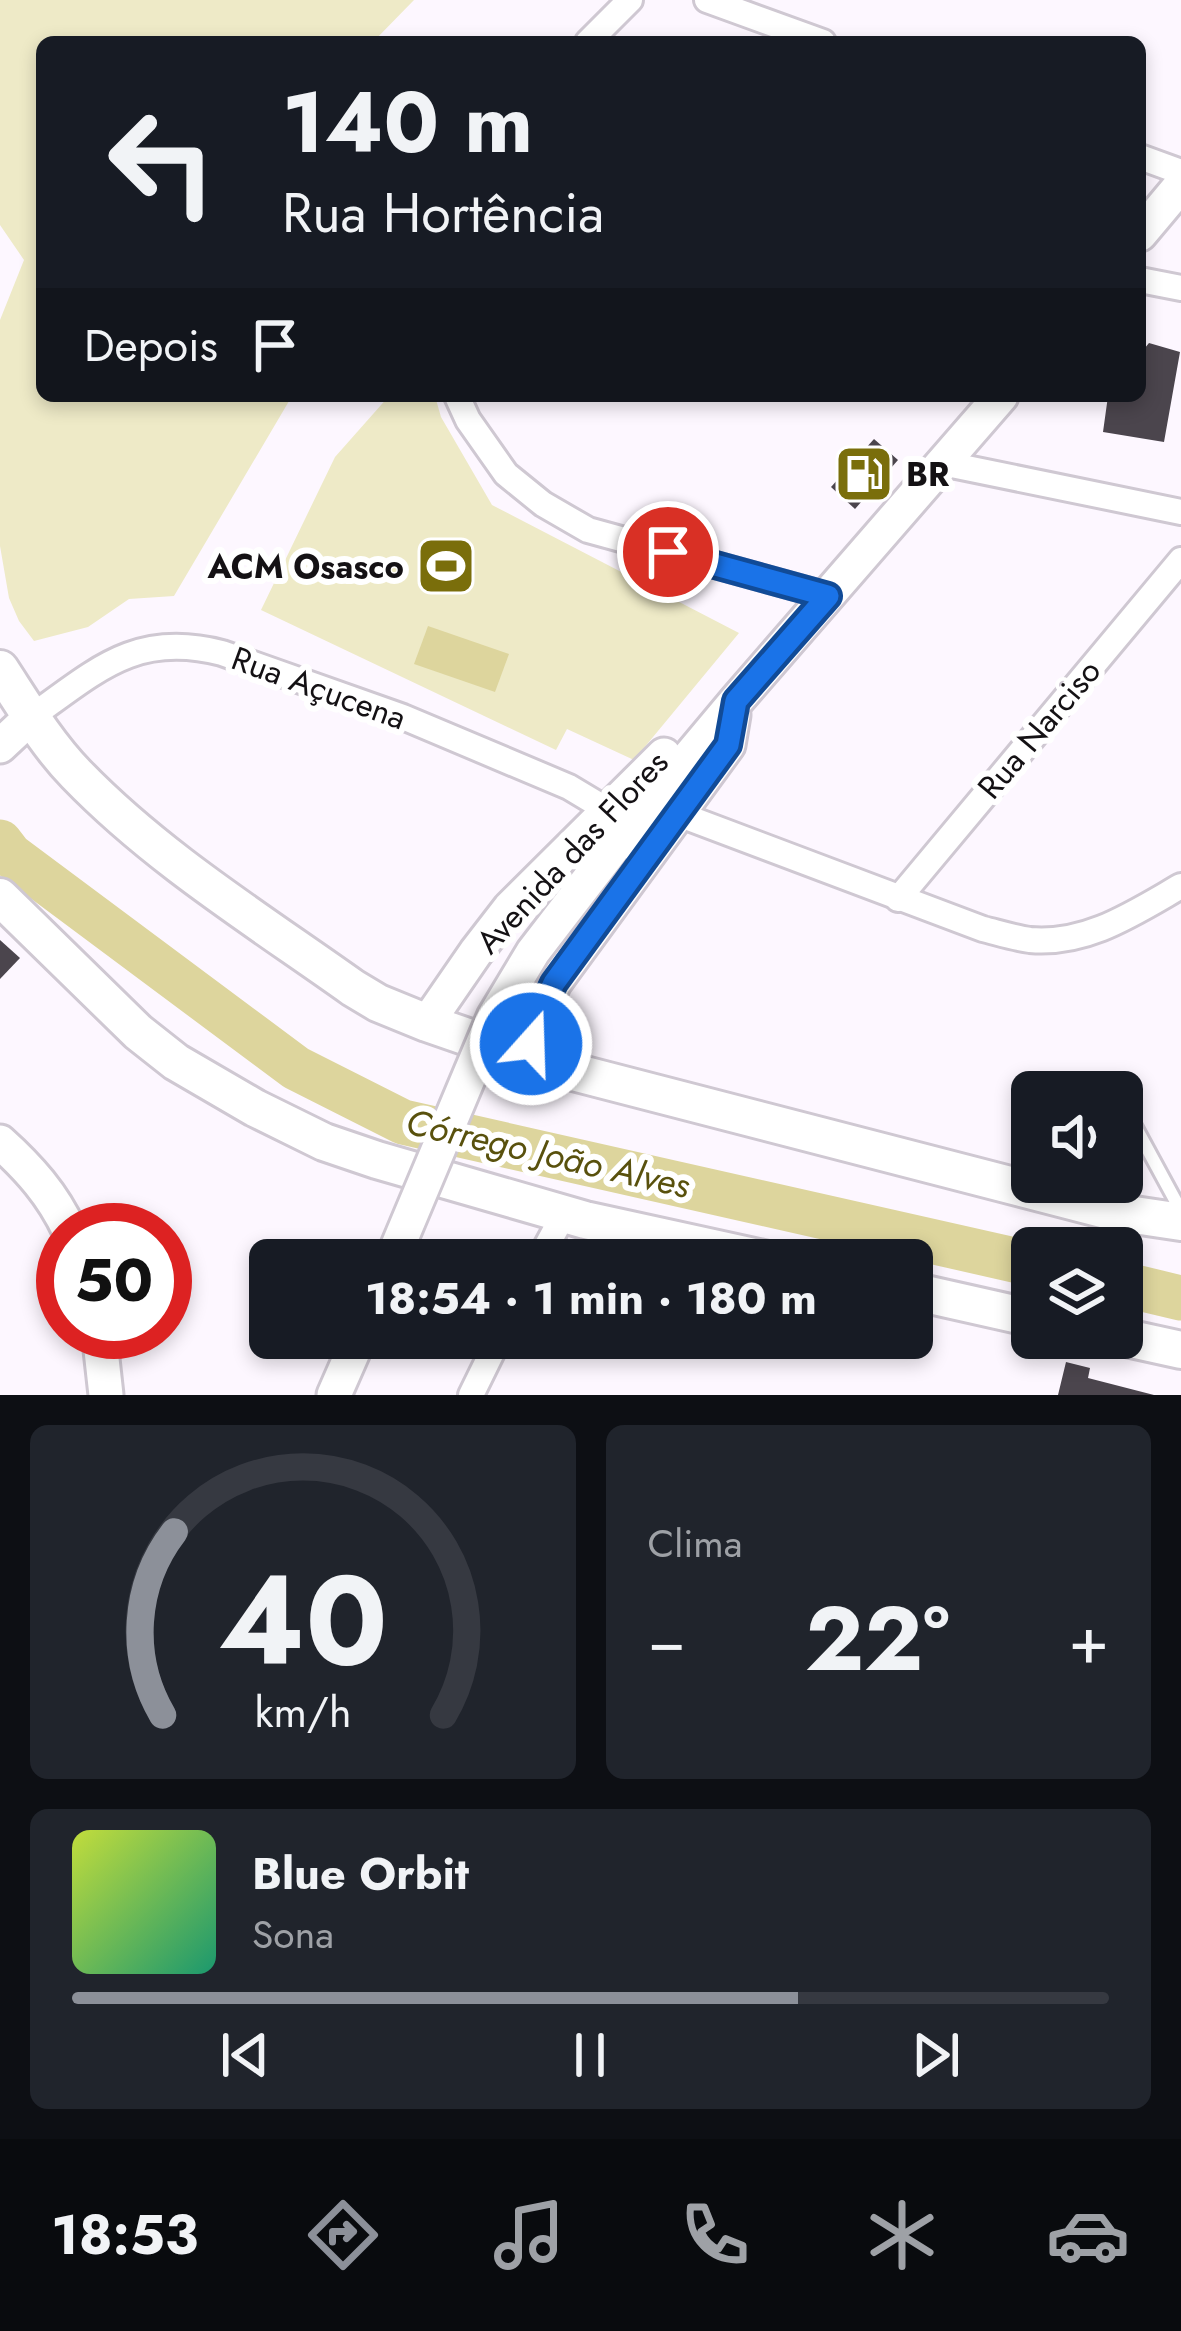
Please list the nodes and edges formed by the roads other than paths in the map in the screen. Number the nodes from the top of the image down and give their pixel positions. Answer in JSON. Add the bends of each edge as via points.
{"nodes":[{"id":1,"x":630,"y":0,"type":"edge"},
{"id":2,"x":707,"y":0,"type":"edge"},
{"id":3,"x":594,"y":36,"type":"edge"},
{"id":4,"x":806,"y":36,"type":"edge"},
{"id":5,"x":1146,"y":159,"type":"edge"},
{"id":6,"x":1181,"y":172,"type":"edge"},
{"id":7,"x":1181,"y":185,"type":"edge"},
{"id":8,"x":1146,"y":227,"type":"edge"},
{"id":9,"x":1146,"y":281,"type":"edge"},
{"id":10,"x":1181,"y":288,"type":"edge"},
{"id":11,"x":460,"y":402,"type":"edge"},
{"id":12,"x":996,"y":402,"type":"edge"},
{"id":13,"x":942,"y":464,"type":"junction"},
{"id":14,"x":1181,"y":512,"type":"edge"},
{"id":15,"x":1181,"y":560,"type":"edge"},
{"id":16,"x":828,"y":596,"type":"junction"},
{"id":17,"x":0,"y":669,"type":"edge"},
{"id":18,"x":736,"y":701,"type":"junction"},
{"id":19,"x":31,"y":717,"type":"junction"},
{"id":20,"x":0,"y":746,"type":"edge"},
{"id":21,"x":609,"y":812,"type":"junction"},
{"id":22,"x":677,"y":814,"type":"junction"},
{"id":23,"x":1181,"y":886,"type":"edge"},
{"id":24,"x":0,"y":897,"type":"edge"},
{"id":25,"x":898,"y":899,"type":"junction"},
{"id":26,"x":510,"y":908,"type":"junction"},
{"id":27,"x":554,"y":983,"type":"junction"},
{"id":28,"x":427,"y":1024,"type":"junction"},
{"id":29,"x":554,"y":1067,"type":"junction"},
{"id":30,"x":1143,"y":1140,"type":"edge"},
{"id":31,"x":0,"y":1142,"type":"edge"},
{"id":32,"x":56,"y":1203,"type":"edge"},
{"id":33,"x":1181,"y":1211,"type":"edge"},
{"id":34,"x":564,"y":1214,"type":"junction"},
{"id":35,"x":1181,"y":1222,"type":"edge"},
{"id":36,"x":401,"y":1239,"type":"edge"},
{"id":37,"x":550,"y":1239,"type":"edge"},
{"id":38,"x":675,"y":1239,"type":"edge"},
{"id":39,"x":933,"y":1297,"type":"edge"},
{"id":40,"x":1011,"y":1313,"type":"edge"},
{"id":41,"x":1143,"y":1342,"type":"edge"},
{"id":42,"x":1181,"y":1350,"type":"edge"},
{"id":43,"x":102,"y":1359,"type":"edge"},
{"id":44,"x":350,"y":1359,"type":"edge"},
{"id":45,"x":491,"y":1359,"type":"edge"},
{"id":46,"x":478,"y":1394,"type":"edge"},
{"id":47,"x":106,"y":1395,"type":"edge"},
{"id":48,"x":334,"y":1395,"type":"edge"}],
"edges":[{"from":1,"to":3,"type":"street"},
{"from":2,"to":4,"type":"street"},
{"from":5,"to":6,"type":"street"},
{"from":7,"to":8,"type":"main road"},
{"from":9,"to":10,"type":"street"},
{"from":11,"to":16,"type":"street","via":[[506,474],[588,530]]},
{"from":12,"to":13,"type":"main road","name":"Avenida das Flores"},
{"from":13,"to":14,"type":"street"},
{"from":13,"to":16,"type":"main road","name":"Avenida das Flores"},
{"from":15,"to":25,"type":"street","name":"Rua Narciso"},
{"from":16,"to":18,"type":"main road","name":"Avenida das Flores"},
{"from":17,"to":19,"type":"main road"},
{"from":18,"to":21,"type":"main road","name":"Avenida das Flores","via":[[694,722]]},
{"from":18,"to":22,"type":"main road","name":"Avenida das Flores","via":[[728,745]]},
{"from":18,"to":36,"type":"main road","name":"Avenida das Flores","bridge":true,"via":[[533,952],[494,1017]]},
{"from":19,"to":20,"type":"main road"},
{"from":19,"to":21,"type":"street","name":"Rua Açucena","via":[[127,655],[191,645],[403,717]]},
{"from":19,"to":28,"type":"main road","via":[[75,773],[163,853],[353,988]]},
{"from":21,"to":26,"type":"main road","name":"Avenida das Flores"},
{"from":22,"to":25,"type":"street"},
{"from":22,"to":27,"type":"main road","name":"Avenida das Flores"},
{"from":23,"to":25,"type":"street","via":[[1116,923],[1055,940],[983,929]]},
{"from":24,"to":34,"type":"main road","via":[[138,1032],[255,1108],[342,1148]]},
{"from":26,"to":27,"type":"main road","via":[[486,956],[483,992],[515,1012]]},
{"from":26,"to":28,"type":"main road","name":"Avenida das Flores"},
{"from":27,"to":29,"type":"main road","name":"Avenida das Flores","via":[[531,1044]]},
{"from":28,"to":29,"type":"main road"},
{"from":29,"to":35,"type":"main road","via":[[1114,1212]]},
{"from":30,"to":33,"type":"lane"},
{"from":31,"to":32,"type":"main road"},
{"from":34,"to":37,"type":"street"},
{"from":34,"to":38,"type":"main road"},
{"from":39,"to":40,"type":"main road"},
{"from":41,"to":42,"type":"main road"},
{"from":43,"to":47,"type":"main road"},
{"from":44,"to":48,"type":"main road"},
{"from":45,"to":46,"type":"street"}]}
